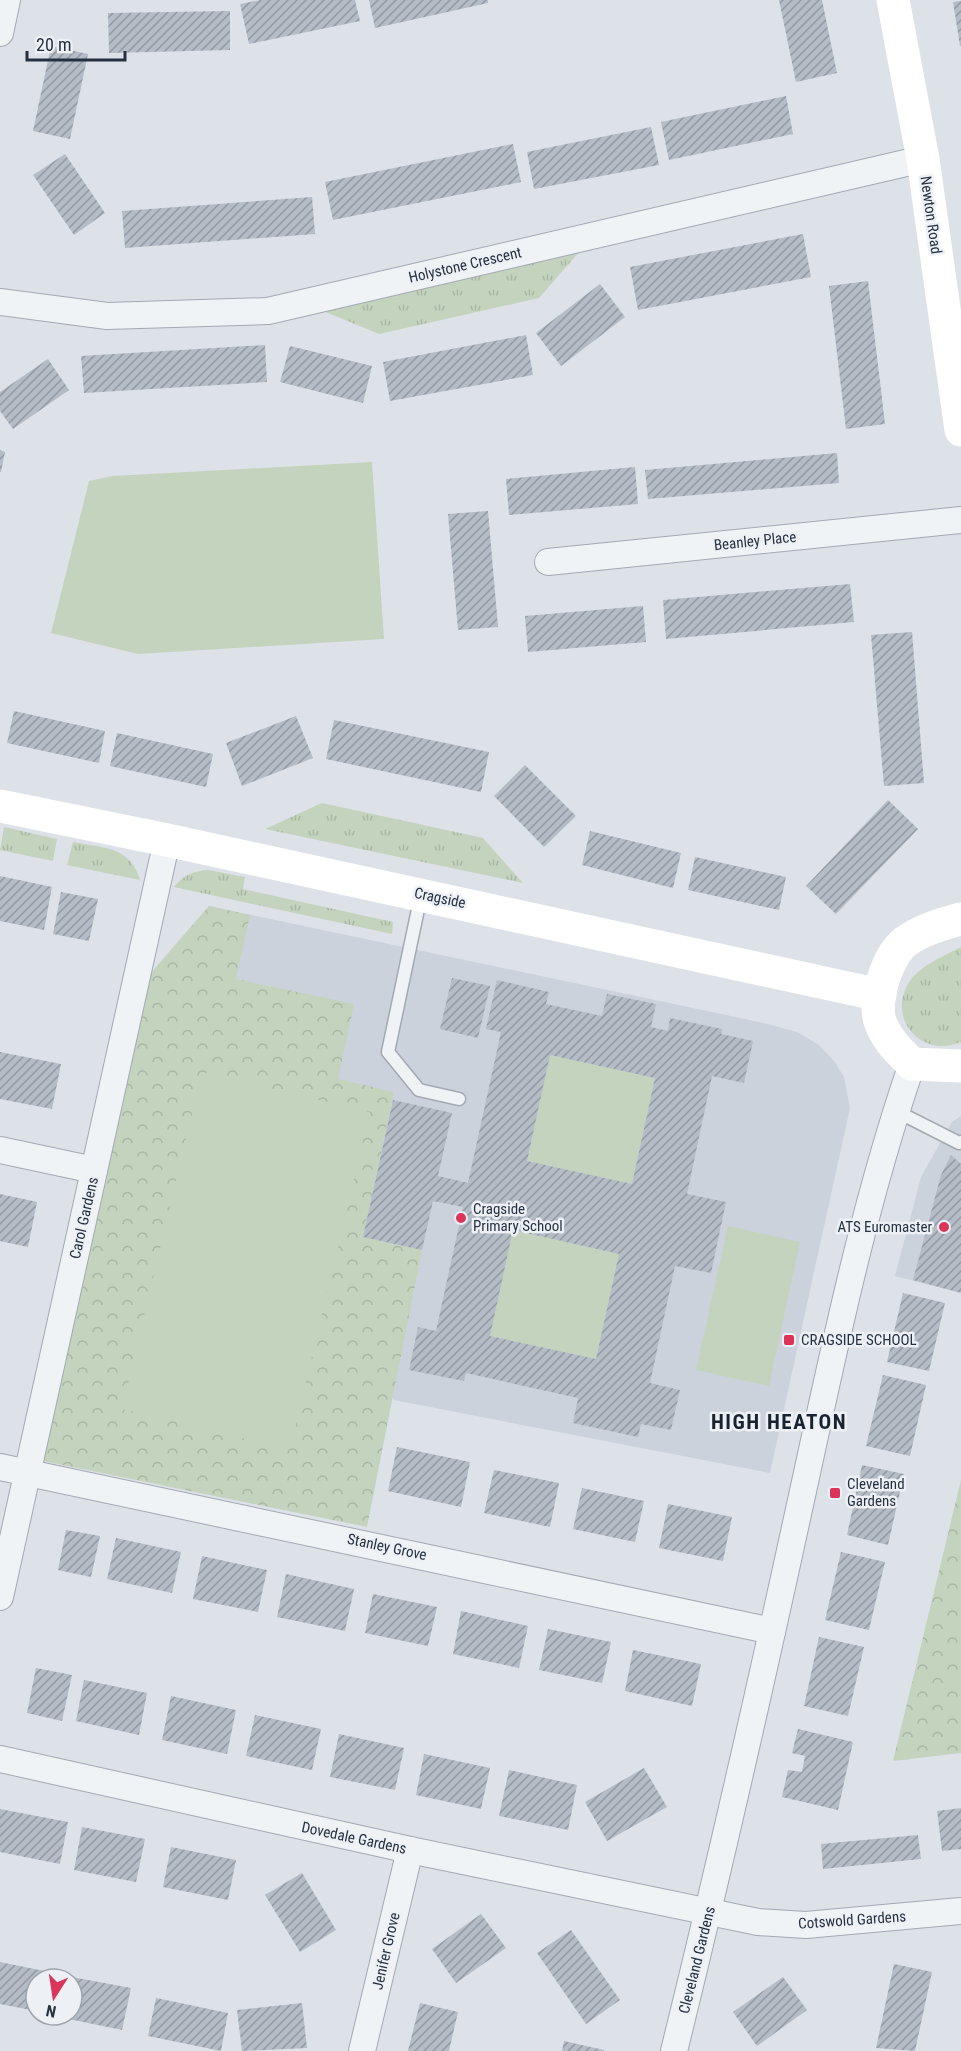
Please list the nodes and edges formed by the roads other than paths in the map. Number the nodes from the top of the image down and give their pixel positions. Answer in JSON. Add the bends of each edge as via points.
{"nodes":[{"id":1,"x":7,"y":0,"type":"edge"},
{"id":2,"x":893,"y":0,"type":"edge"},
{"id":3,"x":0,"y":33,"type":"edge"},
{"id":4,"x":923,"y":159,"type":"junction"},
{"id":5,"x":0,"y":302,"type":"edge"},
{"id":6,"x":961,"y":430,"type":"edge"},
{"id":7,"x":961,"y":520,"type":"edge"},
{"id":8,"x":548,"y":562,"type":"dead end"},
{"id":9,"x":0,"y":806,"type":"edge"},
{"id":10,"x":167,"y":840,"type":"junction"},
{"id":11,"x":421,"y":894,"type":"junction"},
{"id":12,"x":961,"y":919,"type":"edge"},
{"id":13,"x":880,"y":995,"type":"junction"},
{"id":14,"x":912,"y":1064,"type":"junction"},
{"id":15,"x":961,"y":1066,"type":"edge"},
{"id":16,"x":459,"y":1099,"type":"dead end"},
{"id":17,"x":896,"y":1111,"type":"junction"},
{"id":18,"x":961,"y":1142,"type":"edge"},
{"id":19,"x":0,"y":1150,"type":"edge"},
{"id":20,"x":94,"y":1170,"type":"junction"},
{"id":21,"x":0,"y":1467,"type":"edge"},
{"id":22,"x":27,"y":1473,"type":"junction"},
{"id":23,"x":0,"y":1597,"type":"edge"},
{"id":24,"x":772,"y":1631,"type":"junction"},
{"id":25,"x":0,"y":1759,"type":"edge"},
{"id":26,"x":410,"y":1850,"type":"junction"},
{"id":27,"x":961,"y":1911,"type":"edge"},
{"id":28,"x":708,"y":1913,"type":"junction"},
{"id":29,"x":362,"y":2051,"type":"edge"},
{"id":30,"x":674,"y":2051,"type":"edge"}],
"edges":[{"from":1,"to":3,"type":"street"},
{"from":2,"to":4,"type":"street","name":"Newton Road"},
{"from":4,"to":5,"type":"street","name":"Holystone Crescent","via":[[268,311],[107,316]]},
{"from":4,"to":6,"type":"street","name":"Newton Road"},
{"from":7,"to":8,"type":"street","name":"Beanley Place"},
{"from":9,"to":10,"type":"street","name":"Cragside"},
{"from":10,"to":11,"type":"street","name":"Cragside"},
{"from":10,"to":20,"type":"street","name":"Carol Gardens"},
{"from":11,"to":13,"type":"street","name":"Cragside"},
{"from":11,"to":16,"type":"lane","via":[[388,1052],[419,1090]]},
{"from":12,"to":13,"type":"street","via":[[935,926],[904,943],[888,962]]},
{"from":13,"to":14,"type":"street","via":[[879,1021],[891,1043]]},
{"from":14,"to":15,"type":"street"},
{"from":14,"to":17,"type":"street","name":"Cleveland Gardens"},
{"from":17,"to":18,"type":"lane"},
{"from":17,"to":24,"type":"street","name":"Cleveland Gardens","via":[[822,1405]]},
{"from":19,"to":20,"type":"street"},
{"from":20,"to":22,"type":"street","name":"Carol Gardens"},
{"from":21,"to":22,"type":"street","name":"Stanley Grove"},
{"from":22,"to":23,"type":"street","name":"Carol Gardens"},
{"from":22,"to":24,"type":"street","name":"Stanley Grove"},
{"from":24,"to":28,"type":"street","name":"Cleveland Gardens"},
{"from":25,"to":26,"type":"street","name":"Dovedale Gardens"},
{"from":26,"to":28,"type":"street","name":"Dovedale Gardens"},
{"from":26,"to":29,"type":"street","name":"Jenifer Grove"},
{"from":27,"to":28,"type":"street","name":"Cotswold Gardens","via":[[806,1925]]},
{"from":28,"to":30,"type":"street","name":"Cleveland Gardens"}]}
